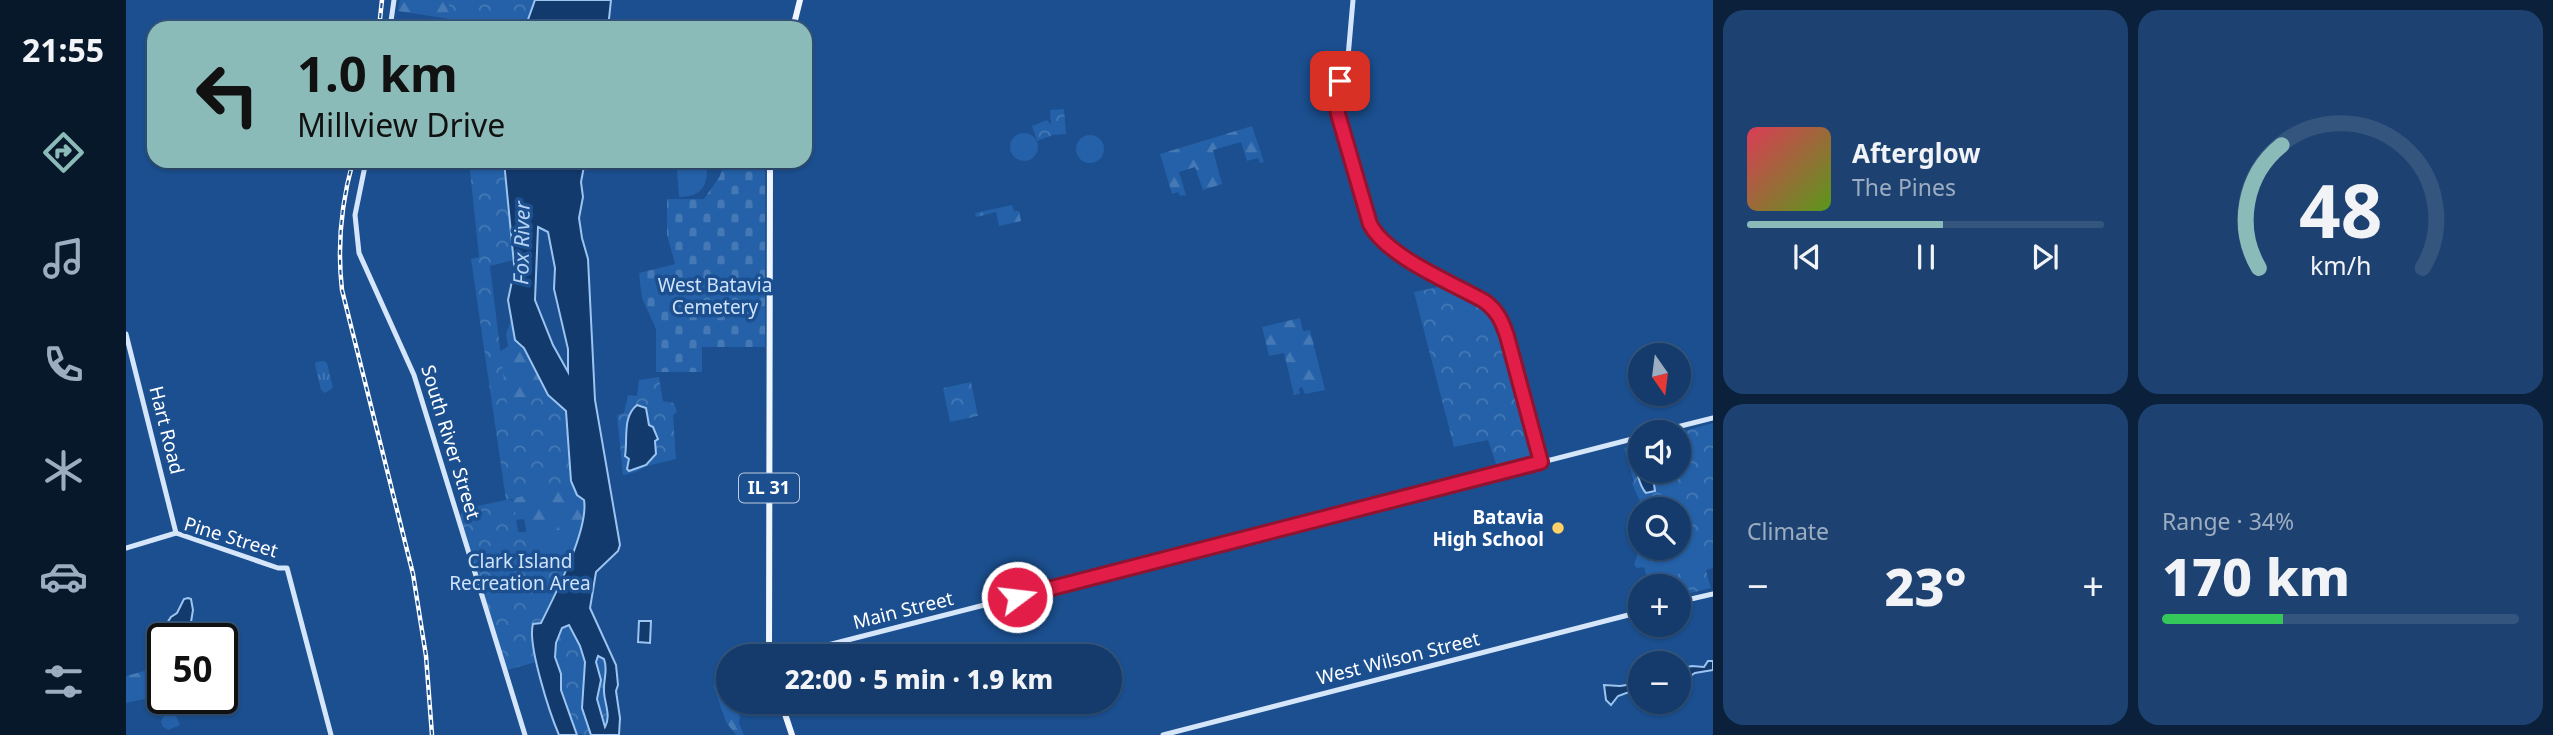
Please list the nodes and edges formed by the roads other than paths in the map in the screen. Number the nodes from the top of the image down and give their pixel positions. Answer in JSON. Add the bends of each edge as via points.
{"nodes":[{"id":1,"x":394,"y":0,"type":"edge"},
{"id":2,"x":800,"y":0,"type":"edge"},
{"id":3,"x":1353,"y":0,"type":"edge"},
{"id":4,"x":391,"y":21,"type":"edge"},
{"id":5,"x":795,"y":21,"type":"edge"},
{"id":6,"x":365,"y":168,"type":"edge"},
{"id":7,"x":770,"y":168,"type":"edge"},
{"id":8,"x":126,"y":334,"type":"edge"},
{"id":9,"x":1713,"y":418,"type":"edge"},
{"id":10,"x":1691,"y":424,"type":"edge"},
{"id":11,"x":1628,"y":440,"type":"edge"},
{"id":12,"x":1541,"y":462,"type":"junction"},
{"id":13,"x":176,"y":533,"type":"junction"},
{"id":14,"x":126,"y":548,"type":"edge"},
{"id":15,"x":1713,"y":594,"type":"edge"},
{"id":16,"x":1691,"y":599,"type":"edge"},
{"id":17,"x":1628,"y":615,"type":"edge"},
{"id":18,"x":769,"y":644,"type":"edge"},
{"id":19,"x":832,"y":644,"type":"edge"},
{"id":20,"x":785,"y":714,"type":"edge"},
{"id":21,"x":331,"y":735,"type":"edge"},
{"id":22,"x":525,"y":735,"type":"edge"},
{"id":23,"x":792,"y":735,"type":"edge"},
{"id":24,"x":1163,"y":735,"type":"edge"}],
"edges":[{"from":1,"to":4,"type":"main road"},
{"from":2,"to":5,"type":"main road"},
{"from":3,"to":12,"type":"main road","via":[[1349,57],[1336,105],[1370,224],[1391,249],[1496,311]]},
{"from":6,"to":22,"type":"main road","name":"South River Street","via":[[355,215],[359,253],[414,375]]},
{"from":7,"to":18,"type":"main road","number":"IL 31"},
{"from":8,"to":13,"type":"main road","name":"Hart Road"},
{"from":9,"to":10,"type":"main road"},
{"from":11,"to":12,"type":"main road","name":"Main Street"},
{"from":12,"to":19,"type":"main road","name":"Main Street"},
{"from":13,"to":14,"type":"main road","name":"Pine Street"},
{"from":13,"to":21,"type":"main road","name":"Pine Street","via":[[287,568]]},
{"from":15,"to":16,"type":"main road"},
{"from":17,"to":24,"type":"main road","name":"West Wilson Street"},
{"from":20,"to":23,"type":"main road"}]}
